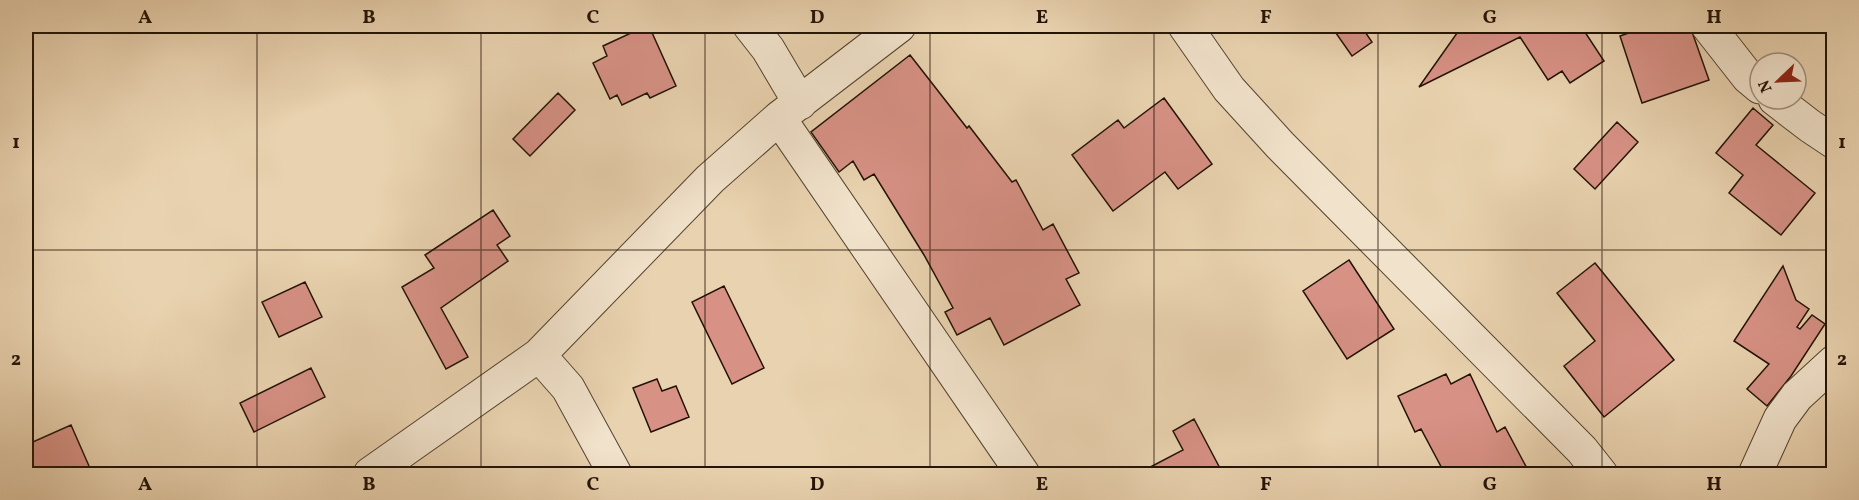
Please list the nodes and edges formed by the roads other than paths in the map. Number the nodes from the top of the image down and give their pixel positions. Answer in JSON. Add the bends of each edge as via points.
{"nodes":[{"id":1,"x":750,"y":26,"type":"edge"},
{"id":2,"x":899,"y":26,"type":"edge"},
{"id":3,"x":1185,"y":26,"type":"edge"},
{"id":4,"x":1707,"y":26,"type":"edge"},
{"id":5,"x":1748,"y":77,"type":"edge"},
{"id":6,"x":789,"y":110,"type":"junction"},
{"id":7,"x":1796,"y":111,"type":"edge"},
{"id":8,"x":1826,"y":128,"type":"edge"},
{"id":9,"x":539,"y":355,"type":"junction"},
{"id":10,"x":1833,"y":362,"type":"edge"},
{"id":11,"x":370,"y":474,"type":"edge"},
{"id":12,"x":615,"y":474,"type":"edge"},
{"id":13,"x":1023,"y":474,"type":"edge"},
{"id":14,"x":1601,"y":474,"type":"edge"},
{"id":15,"x":1755,"y":474,"type":"edge"}],
"edges":[{"from":1,"to":6,"type":"street","via":[[768,49]]},
{"from":2,"to":6,"type":"street"},
{"from":3,"to":14,"type":"street","via":[[1229,89],[1280,145],[1582,450]]},
{"from":4,"to":5,"type":"street"},
{"from":6,"to":9,"type":"street","via":[[710,179]]},
{"from":6,"to":13,"type":"street"},
{"from":7,"to":8,"type":"street"},
{"from":9,"to":11,"type":"street"},
{"from":9,"to":12,"type":"street","via":[[567,387]]},
{"from":10,"to":15,"type":"street","via":[[1797,396],[1780,419]]}]}
